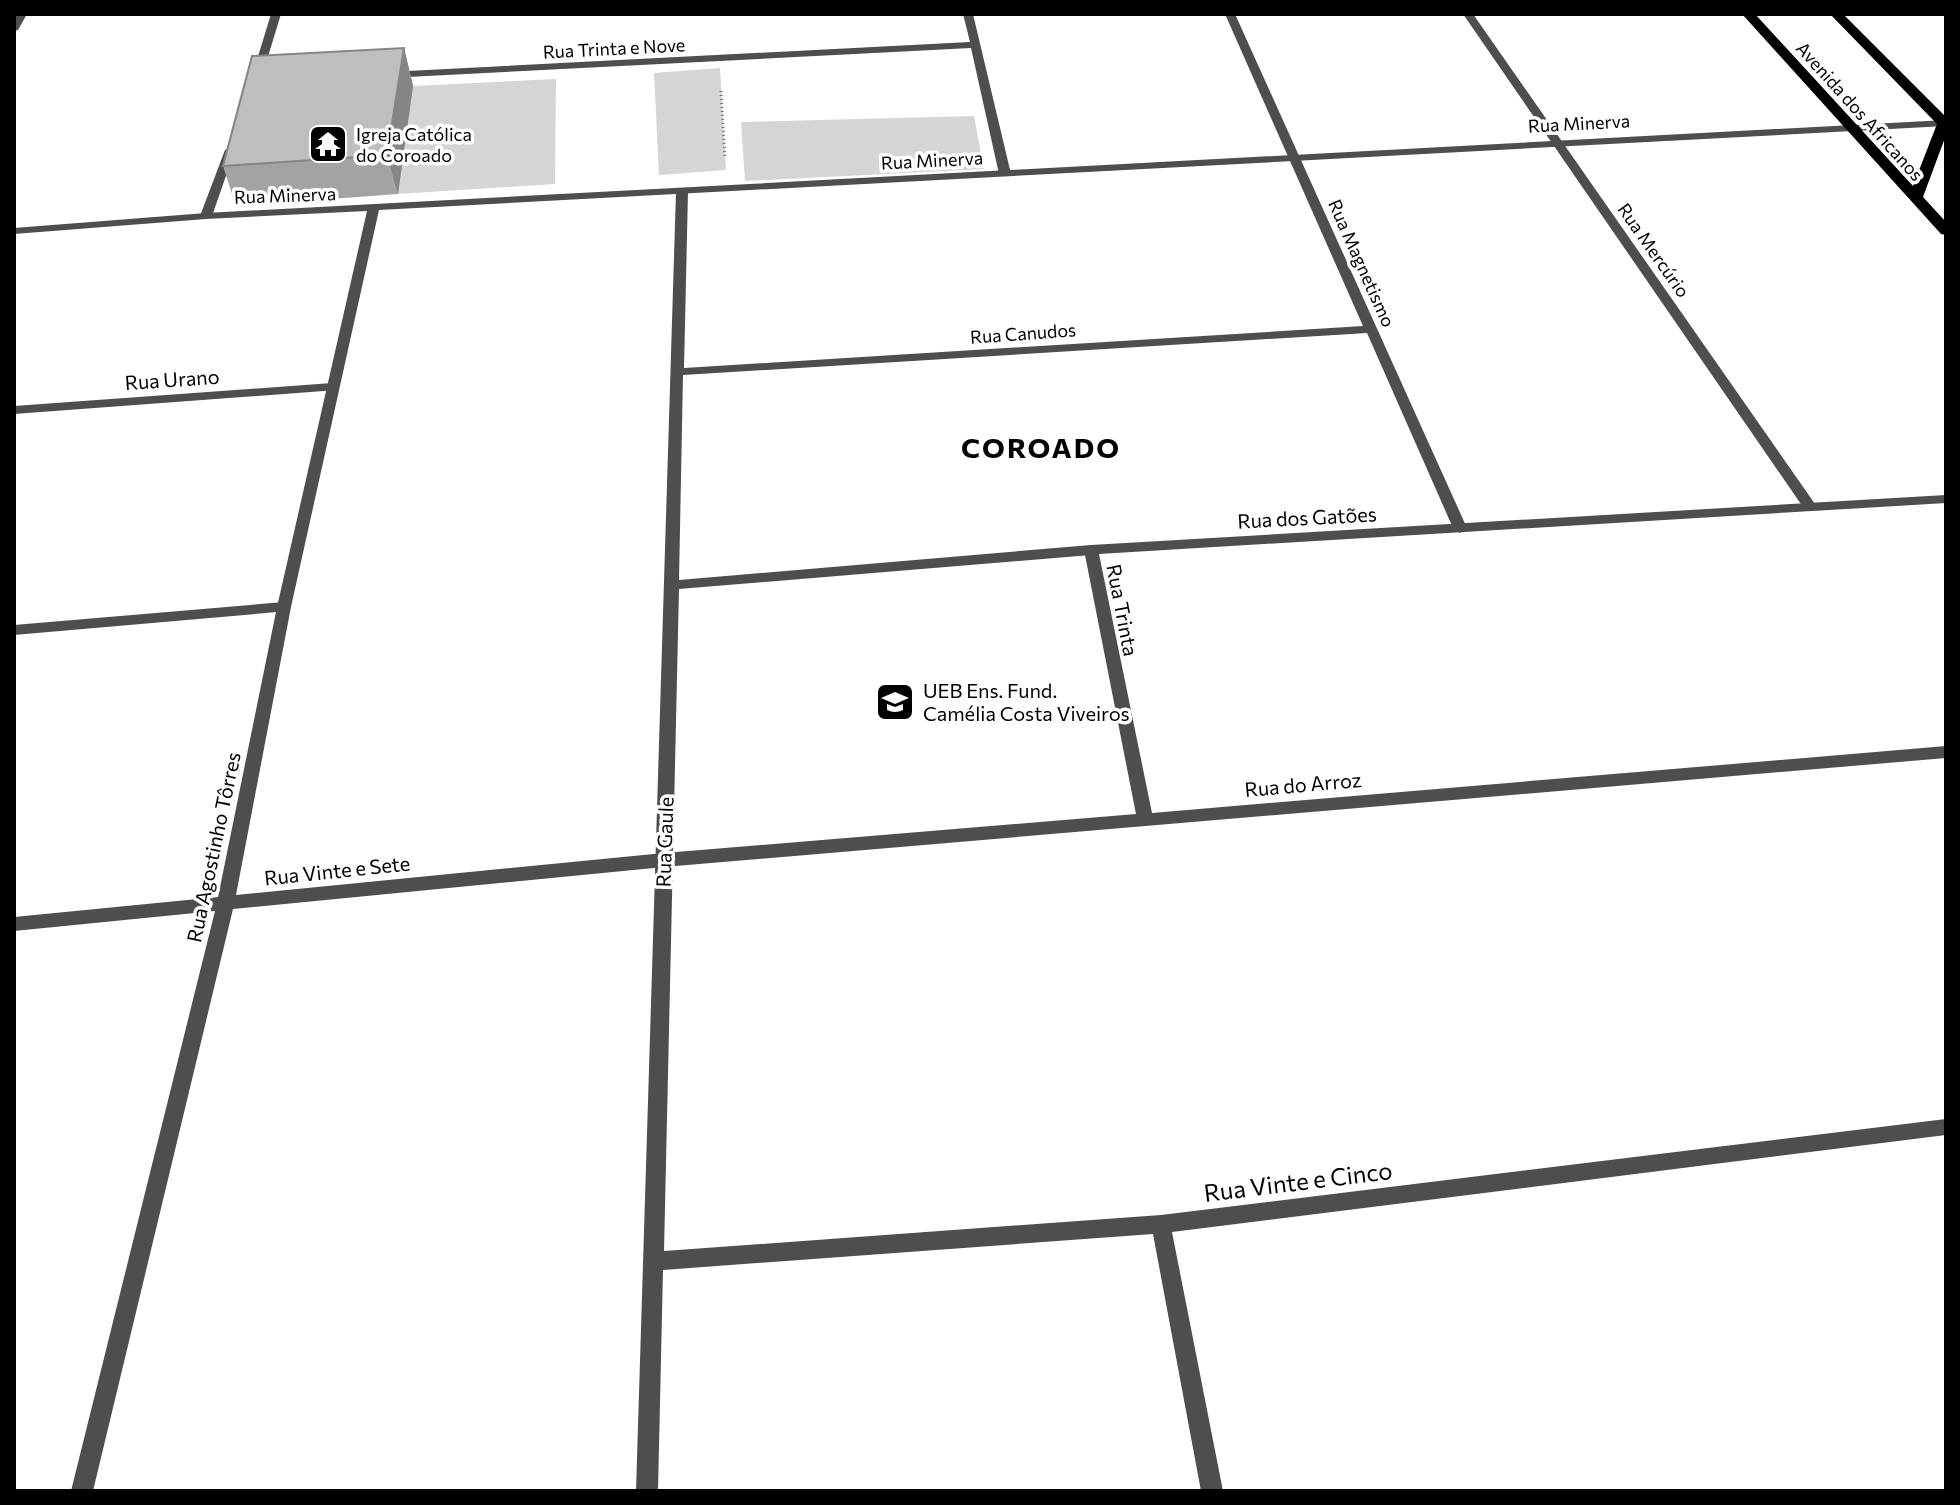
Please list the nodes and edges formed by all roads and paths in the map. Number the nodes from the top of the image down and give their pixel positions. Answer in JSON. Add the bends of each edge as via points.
{"nodes":[{"id":1,"x":22,"y":14,"type":"edge"},
{"id":2,"x":276,"y":14,"type":"edge"},
{"id":3,"x":968,"y":14,"type":"edge"},
{"id":4,"x":1230,"y":14,"type":"edge"},
{"id":5,"x":1468,"y":14,"type":"edge"},
{"id":6,"x":1748,"y":14,"type":"edge"},
{"id":7,"x":1836,"y":14,"type":"edge"},
{"id":8,"x":14,"y":28,"type":"edge"},
{"id":9,"x":975,"y":45,"type":"junction"},
{"id":10,"x":719,"y":59,"type":"junction"},
{"id":11,"x":379,"y":76,"type":"edge"},
{"id":12,"x":270,"y":81,"type":"edge"},
{"id":13,"x":1945,"y":124,"type":"edge"},
{"id":14,"x":1851,"y":127,"type":"junction"},
{"id":15,"x":233,"y":141,"type":"edge"},
{"id":16,"x":1557,"y":142,"type":"junction"},
{"id":17,"x":1294,"y":157,"type":"junction"},
{"id":18,"x":1005,"y":174,"type":"junction"},
{"id":19,"x":728,"y":189,"type":"junction"},
{"id":20,"x":682,"y":192,"type":"junction"},
{"id":21,"x":1915,"y":199,"type":"junction"},
{"id":22,"x":373,"y":210,"type":"junction"},
{"id":23,"x":206,"y":216,"type":"junction"},
{"id":24,"x":14,"y":231,"type":"edge"},
{"id":25,"x":1946,"y":231,"type":"edge"},
{"id":26,"x":1371,"y":329,"type":"junction"},
{"id":27,"x":677,"y":372,"type":"junction"},
{"id":28,"x":332,"y":387,"type":"junction"},
{"id":29,"x":14,"y":410,"type":"edge"},
{"id":30,"x":1946,"y":499,"type":"edge"},
{"id":31,"x":1810,"y":507,"type":"junction"},
{"id":32,"x":1460,"y":528,"type":"junction"},
{"id":33,"x":1091,"y":550,"type":"junction"},
{"id":34,"x":672,"y":585,"type":"junction"},
{"id":35,"x":284,"y":607,"type":"junction"},
{"id":36,"x":14,"y":630,"type":"edge"},
{"id":37,"x":1946,"y":752,"type":"edge"},
{"id":38,"x":1145,"y":819,"type":"junction"},
{"id":39,"x":664,"y":860,"type":"junction"},
{"id":40,"x":226,"y":902,"type":"junction"},
{"id":41,"x":14,"y":924,"type":"edge"},
{"id":42,"x":1946,"y":1127,"type":"edge"},
{"id":43,"x":1161,"y":1224,"type":"junction"},
{"id":44,"x":653,"y":1261,"type":"junction"},
{"id":45,"x":82,"y":1491,"type":"edge"},
{"id":46,"x":647,"y":1491,"type":"edge"},
{"id":47,"x":1212,"y":1491,"type":"edge"}],
"edges":[{"from":1,"to":8,"type":"street"},
{"from":2,"to":12,"type":"street","via":[[255,81]]},
{"from":3,"to":9,"type":"street"},
{"from":4,"to":17,"type":"street","name":"Rua Magnetismo"},
{"from":5,"to":16,"type":"street","name":"Rua Mercúrio"},
{"from":6,"to":14,"type":"main road","name":"Avenida dos Africanos"},
{"from":7,"to":13,"type":"main road"},
{"from":9,"to":10,"type":"street","name":"Rua Trinta e Nove"},
{"from":9,"to":18,"type":"street"},
{"from":10,"to":11,"type":"street","name":"Rua Trinta e Nove"},
{"from":10,"to":19,"type":"path"},
{"from":13,"to":14,"type":"street","name":"Rua Minerva"},
{"from":13,"to":21,"type":"main road"},
{"from":14,"to":16,"type":"street","name":"Rua Minerva"},
{"from":14,"to":21,"type":"main road","name":"Avenida dos Africanos"},
{"from":15,"to":23,"type":"street"},
{"from":16,"to":17,"type":"street","name":"Rua Minerva"},
{"from":16,"to":31,"type":"street","name":"Rua Mercúrio"},
{"from":17,"to":18,"type":"street","name":"Rua Minerva"},
{"from":17,"to":26,"type":"street","name":"Rua Magnetismo"},
{"from":18,"to":19,"type":"street","name":"Rua Minerva"},
{"from":19,"to":20,"type":"street","name":"Rua Minerva"},
{"from":20,"to":22,"type":"street","name":"Rua Minerva"},
{"from":20,"to":27,"type":"street","name":"Rua Gaule"},
{"from":21,"to":25,"type":"main road","name":"Avenida dos Africanos"},
{"from":22,"to":23,"type":"street","name":"Rua Minerva"},
{"from":22,"to":28,"type":"street","name":"Rua Agostinho Tôrres"},
{"from":23,"to":24,"type":"street","name":"Rua Minerva"},
{"from":26,"to":27,"type":"street","name":"Rua Canudos"},
{"from":26,"to":32,"type":"street","name":"Rua Magnetismo"},
{"from":27,"to":34,"type":"street","name":"Rua Gaule"},
{"from":28,"to":29,"type":"street","name":"Rua Urano"},
{"from":28,"to":35,"type":"street","name":"Rua Agostinho Tôrres"},
{"from":30,"to":31,"type":"street","name":"Rua dos Gatões"},
{"from":31,"to":32,"type":"street","name":"Rua dos Gatões"},
{"from":32,"to":33,"type":"street","name":"Rua dos Gatões"},
{"from":33,"to":34,"type":"street","name":"Rua dos Gatões"},
{"from":33,"to":38,"type":"street","name":"Rua Trinta"},
{"from":34,"to":39,"type":"street","name":"Rua Gaule"},
{"from":35,"to":36,"type":"street"},
{"from":35,"to":40,"type":"street","name":"Rua Agostinho Tôrres"},
{"from":37,"to":38,"type":"street","name":"Rua do Arroz"},
{"from":38,"to":39,"type":"street","name":"Rua do Arroz"},
{"from":39,"to":40,"type":"street","name":"Rua Vinte e Sete"},
{"from":39,"to":44,"type":"street","name":"Rua Gaule"},
{"from":40,"to":41,"type":"street","name":"Rua Vinte e Sete"},
{"from":40,"to":45,"type":"street","name":"Rua Agostinho Tôrres"},
{"from":42,"to":43,"type":"street","name":"Rua Vinte e Cinco"},
{"from":43,"to":44,"type":"street","name":"Rua Vinte e Cinco"},
{"from":43,"to":47,"type":"street"},
{"from":44,"to":46,"type":"street","name":"Rua Gaule"}]}
